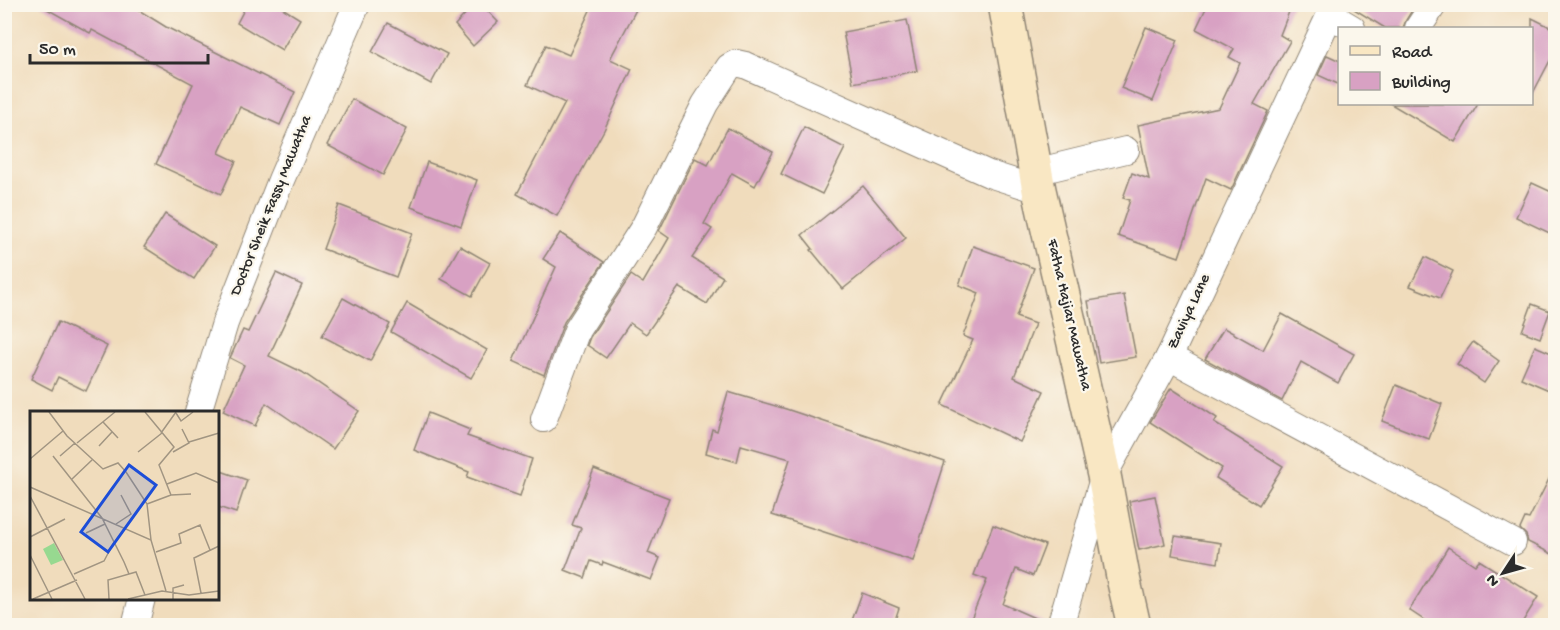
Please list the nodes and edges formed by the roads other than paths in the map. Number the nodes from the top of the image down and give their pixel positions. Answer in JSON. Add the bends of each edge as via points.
{"nodes":[{"id":1,"x":357,"y":4,"type":"edge"},
{"id":2,"x":1005,"y":4,"type":"edge"},
{"id":3,"x":1434,"y":4,"type":"edge"},
{"id":4,"x":1333,"y":10,"type":"edge"},
{"id":5,"x":1351,"y":27,"type":"edge"},
{"id":6,"x":1419,"y":27,"type":"edge"},
{"id":7,"x":1125,"y":150,"type":"dead end"},
{"id":8,"x":1037,"y":181,"type":"junction"},
{"id":9,"x":1168,"y":357,"type":"junction"},
{"id":10,"x":198,"y":411,"type":"edge"},
{"id":11,"x":544,"y":419,"type":"dead end"},
{"id":12,"x":1104,"y":475,"type":"junction"},
{"id":13,"x":1513,"y":542,"type":"dead end"},
{"id":14,"x":142,"y":600,"type":"edge"},
{"id":15,"x":135,"y":626,"type":"edge"},
{"id":16,"x":1059,"y":626,"type":"edge"},
{"id":17,"x":1134,"y":626,"type":"edge"}],
"edges":[{"from":1,"to":10,"type":"street","name":"Doctor Sheik Fassy Mawatha","via":[[225,323]]},
{"from":2,"to":8,"type":"street","name":"Fatha Hajiar Mawatha"},
{"from":3,"to":6,"type":"street"},
{"from":4,"to":5,"type":"street"},
{"from":4,"to":9,"type":"street","name":"Zaviya Lane"},
{"from":7,"to":8,"type":"street"},
{"from":8,"to":11,"type":"street","via":[[988,174],[736,63],[729,67],[705,104],[644,227],[577,330]]},
{"from":8,"to":12,"type":"street","name":"Fatha Hajiar Mawatha"},
{"from":9,"to":12,"type":"street","name":"Zaviya Lane"},
{"from":9,"to":13,"type":"street"},
{"from":12,"to":16,"type":"street","name":"Zaviya Lane"},
{"from":12,"to":17,"type":"street","name":"Fatha Hajiar Mawatha"},
{"from":14,"to":15,"type":"street"}]}
